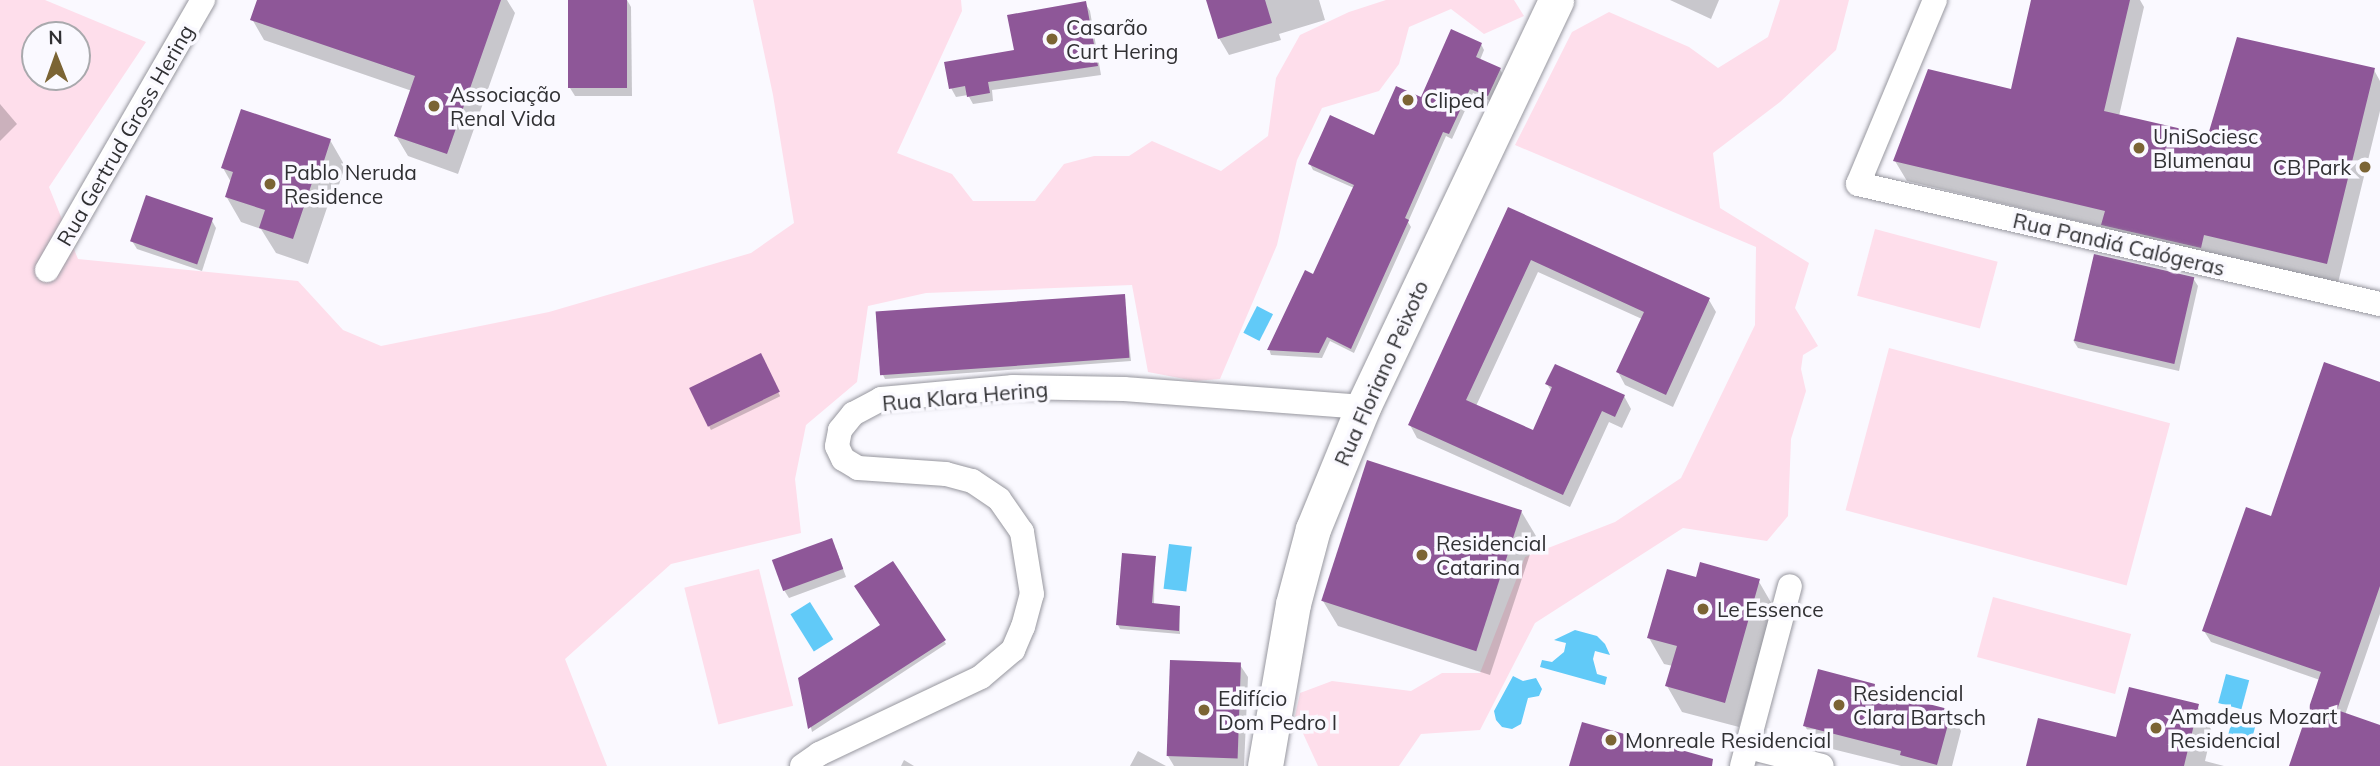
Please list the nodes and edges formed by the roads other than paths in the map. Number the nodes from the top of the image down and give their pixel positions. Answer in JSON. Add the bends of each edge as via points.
{"nodes":[{"id":1,"x":203,"y":0,"type":"edge"},
{"id":2,"x":1556,"y":0,"type":"edge"},
{"id":3,"x":1935,"y":0,"type":"edge"},
{"id":4,"x":47,"y":270,"type":"dead end"},
{"id":5,"x":2380,"y":304,"type":"edge"},
{"id":6,"x":1363,"y":407,"type":"junction"},
{"id":7,"x":1790,"y":586,"type":"dead end"},
{"id":8,"x":1745,"y":756,"type":"edge"},
{"id":9,"x":803,"y":766,"type":"edge"},
{"id":10,"x":1265,"y":766,"type":"edge"},
{"id":11,"x":1822,"y":766,"type":"edge"}],
"edges":[{"from":1,"to":4,"type":"street","name":"Rua Gertrud Gross Hering"},
{"from":2,"to":6,"type":"street","name":"Rua Floriano Peixoto"},
{"from":3,"to":5,"type":"street","name":"Rua Pandiá Calógeras","via":[[1858,184]]},
{"from":6,"to":9,"type":"street","name":"Rua Klara Hering","via":[[1124,389],[1013,387],[881,399],[853,414],[840,430],[837,446],[843,458],[858,468],[946,474],[972,481],[999,499],[1022,532],[1032,594],[1013,650],[981,677],[819,754]]},
{"from":6,"to":10,"type":"street","name":"Rua Floriano Peixoto","via":[[1313,529],[1293,604]]},
{"from":7,"to":8,"type":"street"},
{"from":8,"to":11,"type":"street"}]}
